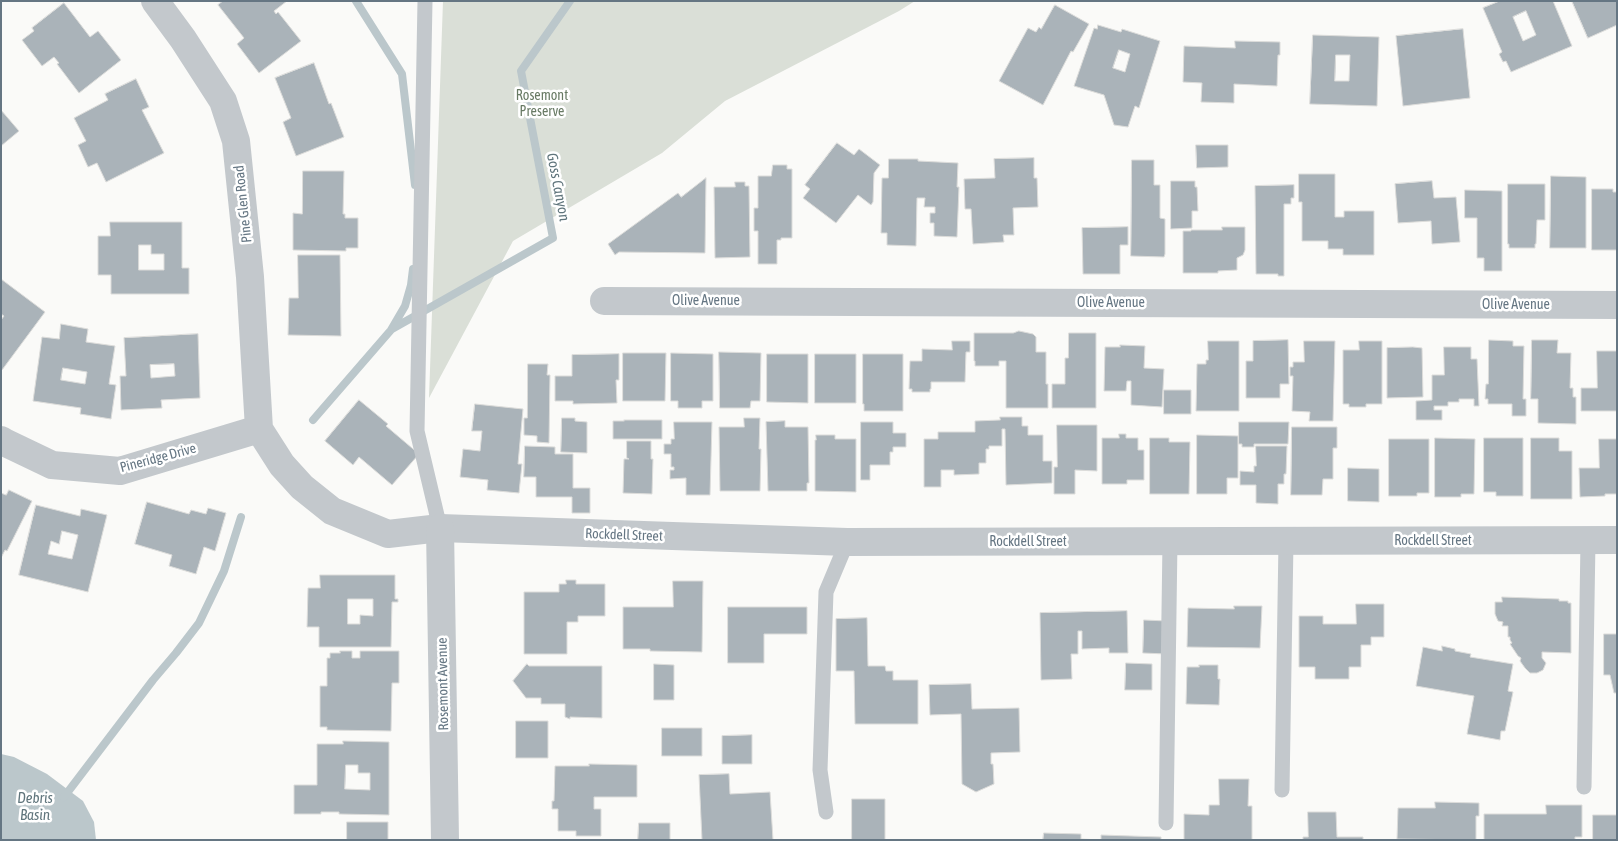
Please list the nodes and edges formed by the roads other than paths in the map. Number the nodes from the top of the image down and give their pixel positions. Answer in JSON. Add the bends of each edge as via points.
{"nodes":[{"id":1,"x":154,"y":1,"type":"edge"},
{"id":2,"x":425,"y":1,"type":"edge"},
{"id":3,"x":604,"y":301,"type":"dead end"},
{"id":4,"x":1617,"y":305,"type":"edge"},
{"id":5,"x":259,"y":429,"type":"junction"},
{"id":6,"x":1,"y":440,"type":"edge"},
{"id":7,"x":440,"y":528,"type":"junction"},
{"id":8,"x":1588,"y":540,"type":"junction"},
{"id":9,"x":1617,"y":540,"type":"edge"},
{"id":10,"x":1170,"y":541,"type":"junction"},
{"id":11,"x":1286,"y":541,"type":"junction"},
{"id":12,"x":847,"y":542,"type":"junction"},
{"id":13,"x":1584,"y":787,"type":"dead end"},
{"id":14,"x":1282,"y":790,"type":"dead end"},
{"id":15,"x":826,"y":812,"type":"dead end"},
{"id":16,"x":1166,"y":823,"type":"dead end"},
{"id":17,"x":445,"y":840,"type":"edge"}],
"edges":[{"from":1,"to":5,"type":"street","name":"Pine Glen Road","via":[[223,101],[236,142],[250,277]]},
{"from":2,"to":7,"type":"lane","via":[[417,430]]},
{"from":3,"to":4,"type":"street","name":"Olive Avenue"},
{"from":5,"to":6,"type":"street","name":"Pineridge Drive","via":[[120,471],[52,465]]},
{"from":5,"to":7,"type":"street","name":"Rockdell Street","via":[[282,465],[302,488],[332,511],[388,534]]},
{"from":7,"to":12,"type":"street","name":"Rockdell Street"},
{"from":7,"to":17,"type":"street","name":"Rosemont Avenue"},
{"from":8,"to":9,"type":"street","name":"Rockdell Street"},
{"from":8,"to":11,"type":"street","name":"Rockdell Street"},
{"from":8,"to":13,"type":"lane"},
{"from":10,"to":11,"type":"street","name":"Rockdell Street"},
{"from":10,"to":12,"type":"street","name":"Rockdell Street"},
{"from":10,"to":16,"type":"lane"},
{"from":11,"to":14,"type":"lane"},
{"from":12,"to":15,"type":"lane","via":[[826,592],[820,770]]}]}
